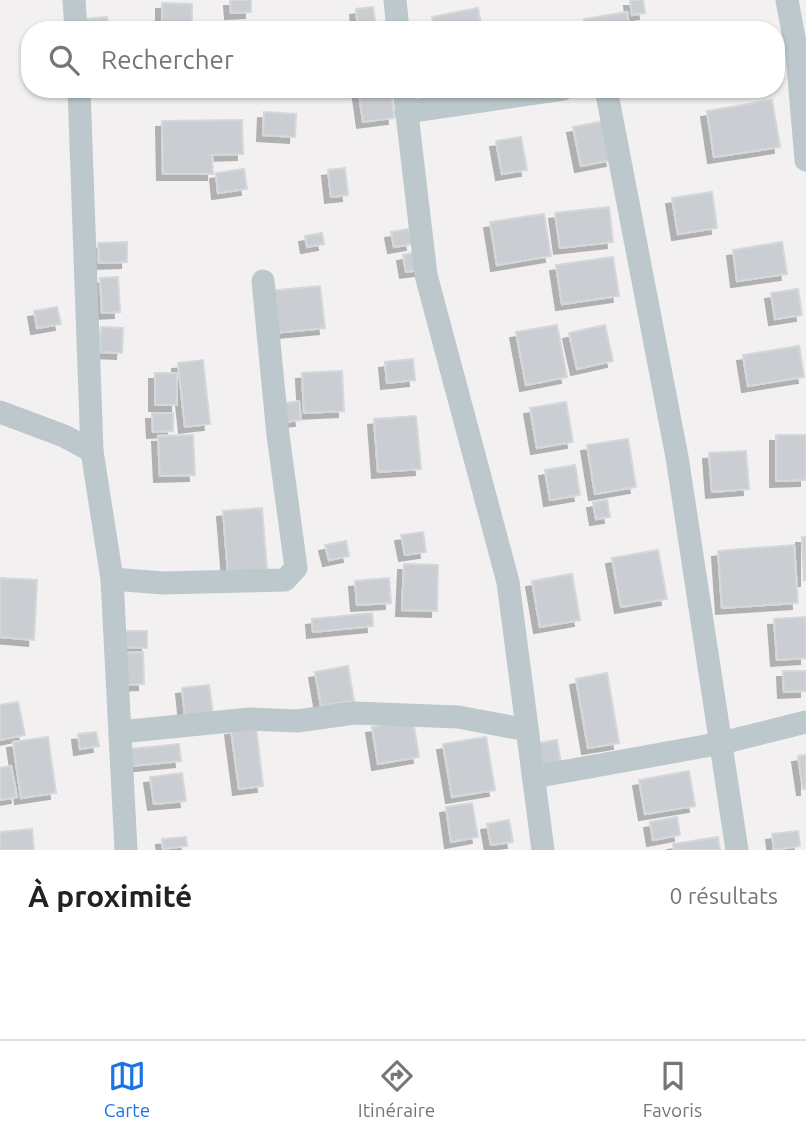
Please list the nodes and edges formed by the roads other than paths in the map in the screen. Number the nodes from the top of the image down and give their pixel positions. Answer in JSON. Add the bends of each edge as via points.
{"nodes":[{"id":1,"x":74,"y":0,"type":"edge"},
{"id":2,"x":394,"y":0,"type":"edge"},
{"id":3,"x":787,"y":0,"type":"edge"},
{"id":4,"x":75,"y":21,"type":"edge"},
{"id":5,"x":397,"y":21,"type":"edge"},
{"id":6,"x":793,"y":54,"type":"edge"},
{"id":7,"x":79,"y":98,"type":"edge"},
{"id":8,"x":405,"y":98,"type":"edge"},
{"id":9,"x":502,"y":98,"type":"edge"},
{"id":10,"x":608,"y":98,"type":"edge"},
{"id":11,"x":406,"y":112,"type":"junction"},
{"id":12,"x":806,"y":160,"type":"edge"},
{"id":13,"x":263,"y":281,"type":"dead end"},
{"id":14,"x":0,"y":412,"type":"edge"},
{"id":15,"x":92,"y":451,"type":"junction"},
{"id":16,"x":112,"y":579,"type":"junction"},
{"id":17,"x":806,"y":722,"type":"edge"},
{"id":18,"x":527,"y":730,"type":"junction"},
{"id":19,"x":120,"y":733,"type":"junction"},
{"id":20,"x":722,"y":743,"type":"junction"},
{"id":21,"x":534,"y":777,"type":"junction"},
{"id":22,"x":126,"y":850,"type":"edge"},
{"id":23,"x":543,"y":850,"type":"edge"},
{"id":24,"x":737,"y":850,"type":"edge"}],
"edges":[{"from":1,"to":4,"type":"street"},
{"from":2,"to":5,"type":"street"},
{"from":3,"to":6,"type":"street"},
{"from":6,"to":12,"type":"street"},
{"from":7,"to":15,"type":"street"},
{"from":8,"to":11,"type":"street"},
{"from":9,"to":11,"type":"street"},
{"from":10,"to":20,"type":"street","via":[[677,457]]},
{"from":11,"to":18,"type":"street","via":[[426,275],[508,582]]},
{"from":13,"to":16,"type":"street","via":[[296,568],[285,580],[163,583]]},
{"from":14,"to":15,"type":"street"},
{"from":15,"to":16,"type":"street"},
{"from":16,"to":19,"type":"street"},
{"from":17,"to":20,"type":"street"},
{"from":18,"to":19,"type":"street","via":[[458,717],[354,713]]},
{"from":18,"to":21,"type":"street"},
{"from":19,"to":22,"type":"street"},
{"from":20,"to":21,"type":"street"},
{"from":20,"to":24,"type":"street"},
{"from":21,"to":23,"type":"street"}]}
